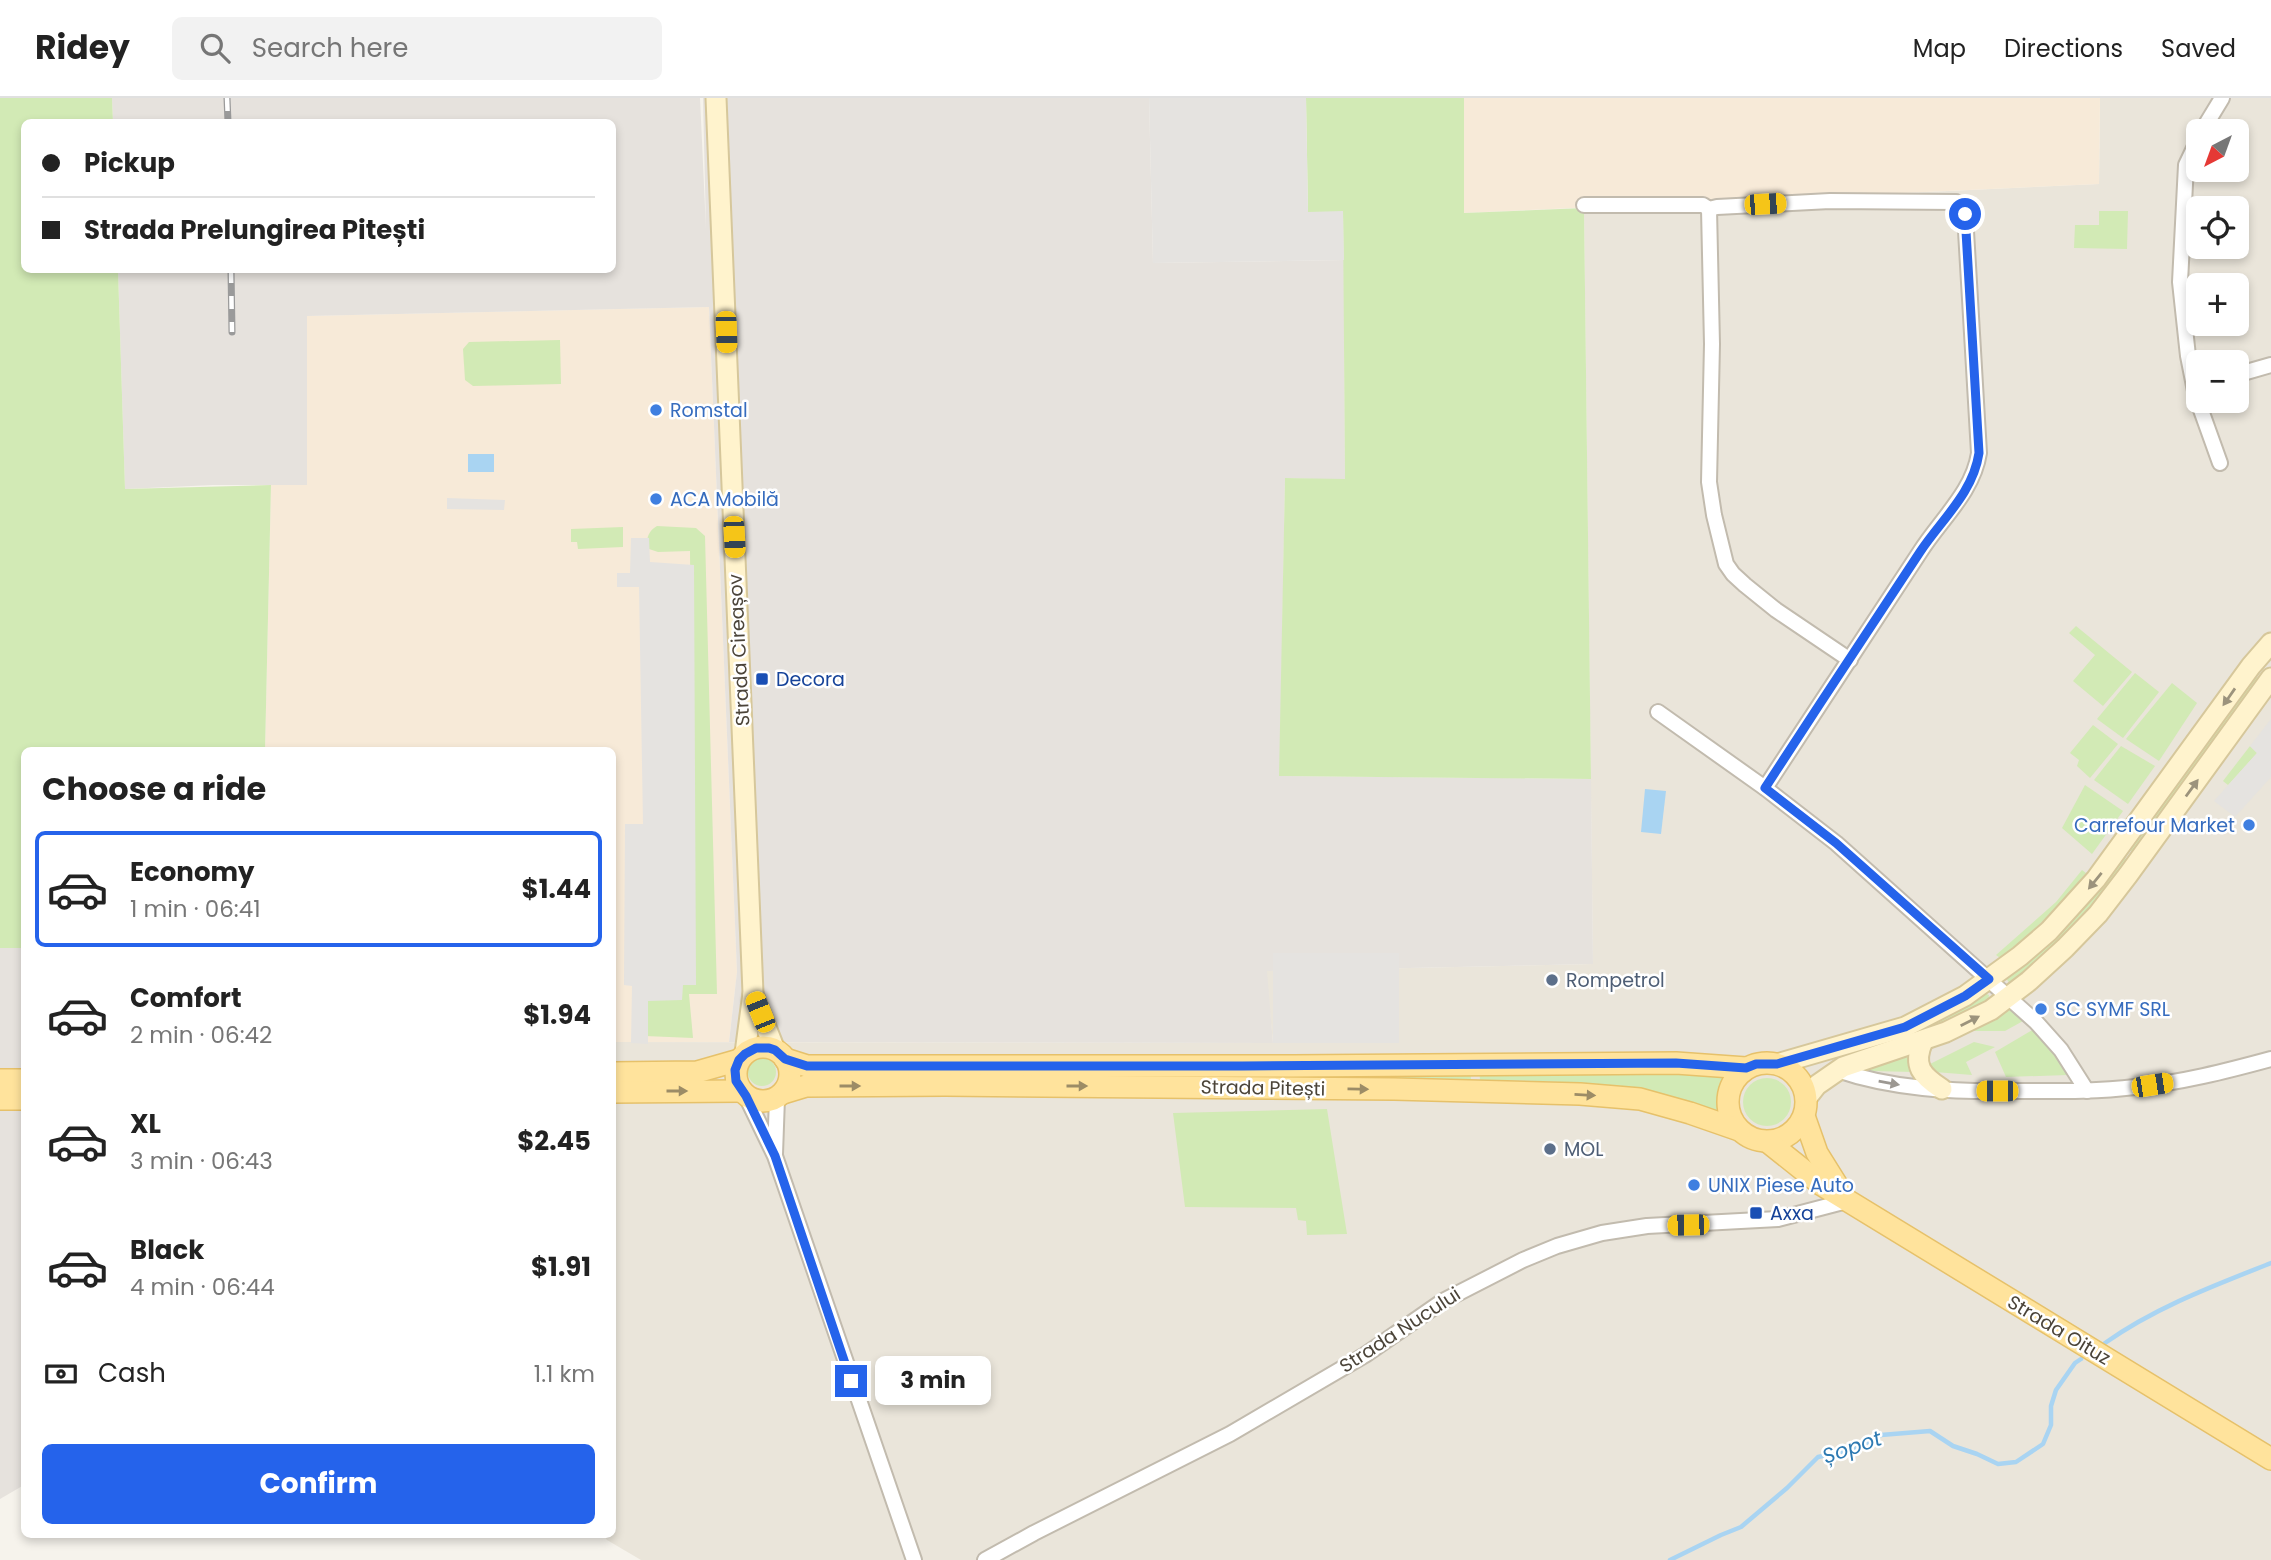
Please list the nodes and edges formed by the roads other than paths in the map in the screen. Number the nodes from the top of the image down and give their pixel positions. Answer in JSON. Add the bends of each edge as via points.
{"nodes":[{"id":1,"x":716,"y":98,"type":"edge"},
{"id":2,"x":2222,"y":98,"type":"edge"},
{"id":3,"x":2209,"y":119,"type":"edge"},
{"id":4,"x":2186,"y":165,"type":"edge"},
{"id":5,"x":1584,"y":205,"type":"dead end"},
{"id":6,"x":1709,"y":209,"type":"junction"},
{"id":7,"x":2187,"y":350,"type":"edge"},
{"id":8,"x":2271,"y":365,"type":"edge"},
{"id":9,"x":2249,"y":372,"type":"edge"},
{"id":10,"x":2203,"y":413,"type":"edge"},
{"id":11,"x":2220,"y":463,"type":"dead end"},
{"id":12,"x":2271,"y":643,"type":"edge"},
{"id":13,"x":1850,"y":660,"type":"junction"},
{"id":14,"x":2271,"y":678,"type":"edge"},
{"id":15,"x":1658,"y":712,"type":"dead end"},
{"id":16,"x":1765,"y":788,"type":"junction"},
{"id":17,"x":1989,"y":979,"type":"junction"},
{"id":18,"x":752,"y":993,"type":"junction"},
{"id":19,"x":2009,"y":996,"type":"junction"},
{"id":20,"x":1923,"y":1041,"type":"junction"},
{"id":21,"x":780,"y":1054,"type":"junction"},
{"id":22,"x":742,"y":1057,"type":"junction"},
{"id":23,"x":2271,"y":1059,"type":"edge"},
{"id":24,"x":1777,"y":1064,"type":"junction"},
{"id":25,"x":1746,"y":1068,"type":"junction"},
{"id":26,"x":1837,"y":1070,"type":"junction"},
{"id":27,"x":616,"y":1073,"type":"edge"},
{"id":28,"x":1142,"y":1076,"type":"junction"},
{"id":29,"x":0,"y":1080,"type":"edge"},
{"id":30,"x":21,"y":1080,"type":"edge"},
{"id":31,"x":1942,"y":1089,"type":"junction"},
{"id":32,"x":2087,"y":1091,"type":"junction"},
{"id":33,"x":616,"y":1092,"type":"edge"},
{"id":34,"x":743,"y":1093,"type":"junction"},
{"id":35,"x":780,"y":1096,"type":"junction"},
{"id":36,"x":0,"y":1099,"type":"edge"},
{"id":37,"x":21,"y":1099,"type":"edge"},
{"id":38,"x":1805,"y":1107,"type":"junction"},
{"id":39,"x":1739,"y":1130,"type":"junction"},
{"id":40,"x":1768,"y":1142,"type":"junction"},
{"id":41,"x":775,"y":1156,"type":"junction"},
{"id":42,"x":1847,"y":1201,"type":"junction"},
{"id":43,"x":2271,"y":1460,"type":"edge"},
{"id":44,"x":914,"y":1560,"type":"edge"},
{"id":45,"x":985,"y":1560,"type":"edge"}],
"edges":[{"from":1,"to":18,"type":"street","name":"Strada Cireașov"},
{"from":2,"to":3,"type":"street"},
{"from":4,"to":7,"type":"street","via":[[2180,282]]},
{"from":5,"to":6,"type":"street","via":[[1703,205]]},
{"from":6,"to":13,"type":"street","via":[[1709,482],[1726,564],[1766,602]]},
{"from":6,"to":13,"type":"street","via":[[1830,201],[1956,202],[1963,206],[1979,453],[1976,471]]},
{"from":8,"to":9,"type":"street"},
{"from":10,"to":11,"type":"street"},
{"from":12,"to":17,"type":"street","one_way":true,"via":[[2076,904]]},
{"from":13,"to":16,"type":"street"},
{"from":19,"to":14,"type":"street","one_way":true,"via":[[2098,914]]},
{"from":15,"to":16,"type":"street"},
{"from":16,"to":17,"type":"street","via":[[1836,843]]},
{"from":17,"to":19,"type":"street"},
{"from":17,"to":24,"type":"street","via":[[1905,1027]]},
{"from":18,"to":21,"type":"street","name":"Strada Cireașov"},
{"from":18,"to":22,"type":"street","name":"Strada Cireașov"},
{"from":20,"to":19,"type":"street","one_way":true,"via":[[1970,1022]]},
{"from":19,"to":32,"type":"street","via":[[2061,1050]]},
{"from":20,"to":26,"type":"street"},
{"from":20,"to":31,"type":"street","via":[[1917,1055],[1922,1073]]},
{"from":21,"to":22,"type":"main road","name":"Strada Pitești","via":[[763,1047]]},
{"from":21,"to":28,"type":"main road","name":"Strada Pitești","via":[[807,1066]]},
{"from":21,"to":35,"type":"main road","via":[[790,1077]]},
{"from":22,"to":27,"type":"main road","name":"Strada Pitești","via":[[697,1072]]},
{"from":22,"to":34,"type":"main road","via":[[735,1070]]},
{"from":23,"to":32,"type":"street","via":[[2169,1082]]},
{"from":24,"to":25,"type":"main road"},
{"from":24,"to":38,"type":"main road","via":[[1799,1079]]},
{"from":25,"to":28,"type":"main road","name":"Strada Pitești","via":[[1676,1063]]},
{"from":25,"to":39,"type":"main road","via":[[1735,1078],[1727,1103]]},
{"from":26,"to":31,"type":"street","one_way":true},
{"from":26,"to":38,"type":"street","via":[[1817,1085]]},
{"from":35,"to":28,"type":"main road","name":"Strada Pitești","one_way":true,"via":[[806,1086]]},
{"from":28,"to":39,"type":"main road","name":"Strada Pitești","one_way":true,"via":[[1616,1097],[1668,1107]]},
{"from":29,"to":30,"type":"main road"},
{"from":31,"to":32,"type":"street"},
{"from":33,"to":34,"type":"main road","name":"Strada Pitești","one_way":true},
{"from":34,"to":35,"type":"main road","name":"Strada Pitești","via":[[761,1102]]},
{"from":34,"to":41,"type":"street"},
{"from":35,"to":41,"type":"street"},
{"from":36,"to":37,"type":"main road"},
{"from":38,"to":40,"type":"main road","via":[[1800,1123],[1788,1136]]},
{"from":38,"to":42,"type":"main road","name":"Strada Oituz","via":[[1817,1153]]},
{"from":39,"to":40,"type":"main road"},
{"from":40,"to":42,"type":"main road","name":"Strada Oituz"},
{"from":41,"to":44,"type":"street"},
{"from":42,"to":43,"type":"main road","name":"Strada Oituz"},
{"from":42,"to":45,"type":"street","name":"Strada Nucului","via":[[1778,1219],[1602,1233],[1523,1260],[1443,1301],[1365,1355],[1230,1434]]}]}
